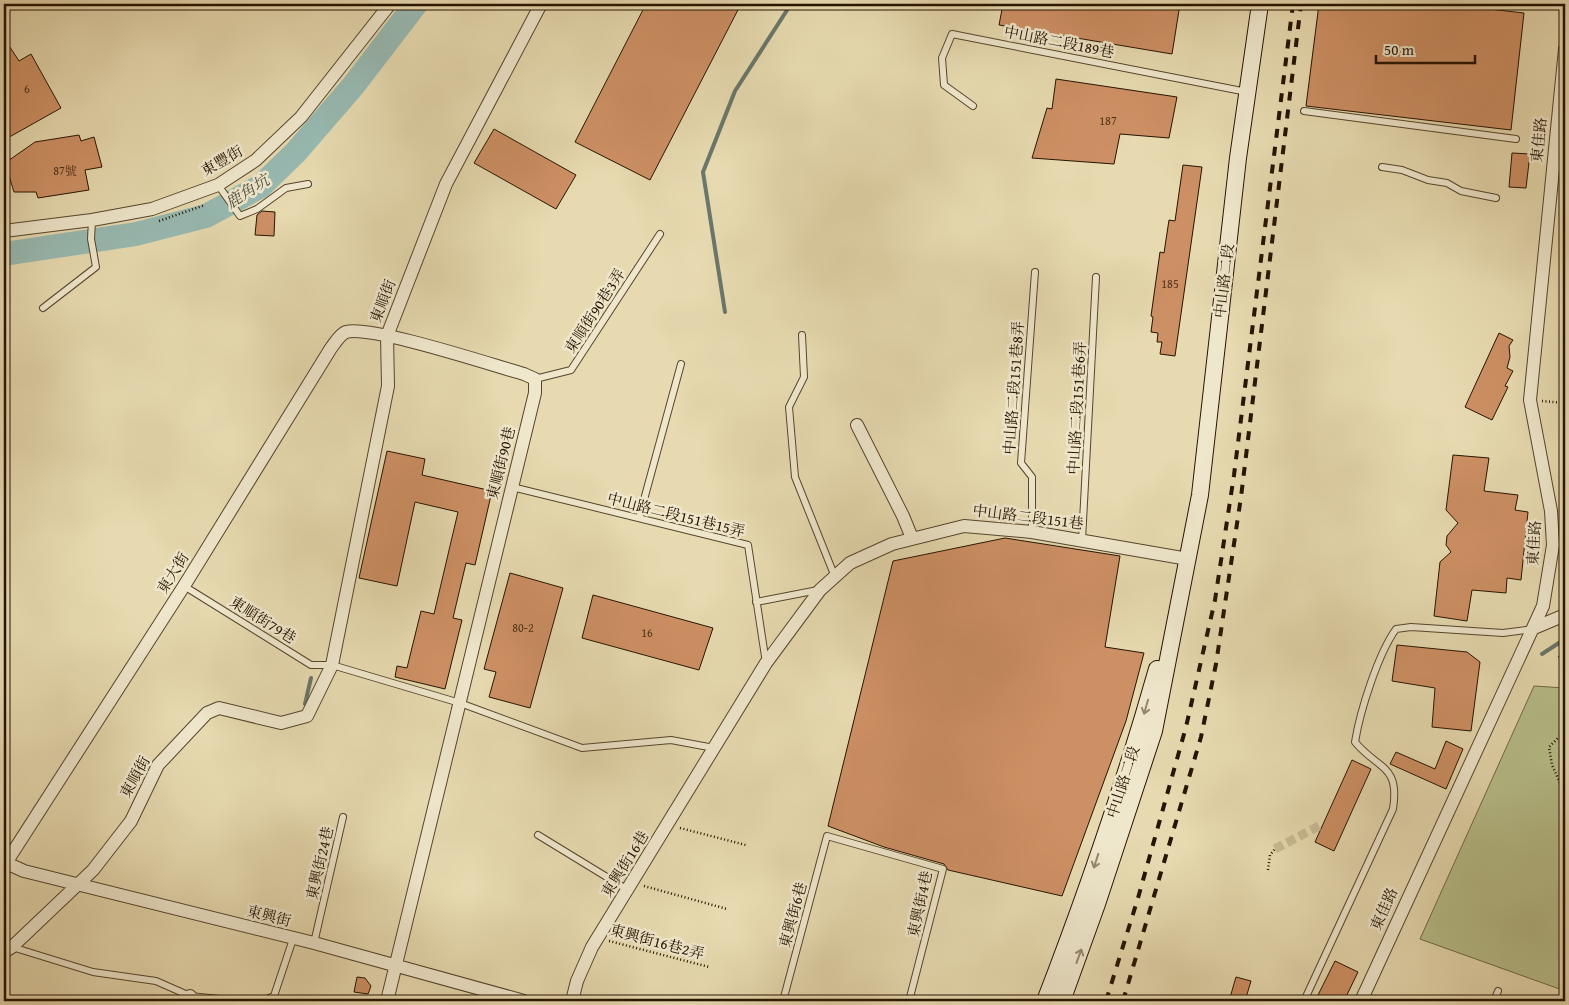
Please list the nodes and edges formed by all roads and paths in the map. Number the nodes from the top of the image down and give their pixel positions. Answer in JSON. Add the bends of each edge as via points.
{"nodes":[{"id":1,"x":390,"y":4,"type":"edge"},
{"id":2,"x":541,"y":4,"type":"edge"},
{"id":3,"x":1260,"y":4,"type":"edge"},
{"id":4,"x":1565,"y":49,"type":"edge"},
{"id":5,"x":1248,"y":92,"type":"junction"},
{"id":6,"x":973,"y":106,"type":"dead end"},
{"id":7,"x":1304,"y":111,"type":"dead end"},
{"id":8,"x":1516,"y":139,"type":"dead end"},
{"id":9,"x":1382,"y":167,"type":"dead end"},
{"id":10,"x":308,"y":184,"type":"dead end"},
{"id":11,"x":224,"y":193,"type":"junction"},
{"id":12,"x":1496,"y":198,"type":"dead end"},
{"id":13,"x":92,"y":220,"type":"junction"},
{"id":14,"x":156,"y":222,"type":"dead end"},
{"id":15,"x":6,"y":227,"type":"edge"},
{"id":16,"x":660,"y":234,"type":"dead end"},
{"id":17,"x":1034,"y":272,"type":"dead end"},
{"id":18,"x":1096,"y":277,"type":"dead end"},
{"id":19,"x":43,"y":308,"type":"dead end"},
{"id":20,"x":802,"y":335,"type":"dead end"},
{"id":21,"x":387,"y":336,"type":"junction"},
{"id":22,"x":681,"y":364,"type":"dead end"},
{"id":23,"x":535,"y":379,"type":"junction"},
{"id":24,"x":1530,"y":400,"type":"junction"},
{"id":25,"x":1565,"y":403,"type":"edge"},
{"id":26,"x":858,"y":425,"type":"dead end"},
{"id":27,"x":512,"y":487,"type":"junction"},
{"id":28,"x":639,"y":518,"type":"junction"},
{"id":29,"x":1032,"y":532,"type":"junction"},
{"id":30,"x":912,"y":538,"type":"junction"},
{"id":31,"x":1082,"y":540,"type":"junction"},
{"id":32,"x":1188,"y":559,"type":"junction"},
{"id":33,"x":835,"y":577,"type":"junction"},
{"id":34,"x":184,"y":586,"type":"junction"},
{"id":35,"x":820,"y":590,"type":"junction"},
{"id":36,"x":756,"y":602,"type":"junction"},
{"id":37,"x":1565,"y":615,"type":"edge"},
{"id":38,"x":1565,"y":624,"type":"edge"},
{"id":39,"x":1534,"y":628,"type":"junction"},
{"id":40,"x":1562,"y":638,"type":"dead end"},
{"id":41,"x":1562,"y":647,"type":"dead end"},
{"id":42,"x":766,"y":663,"type":"junction"},
{"id":43,"x":332,"y":664,"type":"junction"},
{"id":44,"x":1565,"y":677,"type":"edge"},
{"id":45,"x":460,"y":704,"type":"junction"},
{"id":46,"x":1565,"y":731,"type":"edge"},
{"id":47,"x":715,"y":748,"type":"junction"},
{"id":48,"x":1565,"y":794,"type":"edge"},
{"id":49,"x":343,"y":817,"type":"dead end"},
{"id":50,"x":669,"y":825,"type":"junction"},
{"id":51,"x":538,"y":835,"type":"dead end"},
{"id":52,"x":827,"y":836,"type":"joint"},
{"id":53,"x":746,"y":845,"type":"dead end"},
{"id":54,"x":1275,"y":849,"type":"tunnel mouth"},
{"id":55,"x":4,"y":864,"type":"edge"},
{"id":56,"x":1268,"y":870,"type":"dead end"},
{"id":57,"x":76,"y":885,"type":"junction"},
{"id":58,"x":631,"y":886,"type":"junction"},
{"id":59,"x":727,"y":909,"type":"dead end"},
{"id":60,"x":598,"y":938,"type":"junction"},
{"id":61,"x":292,"y":939,"type":"junction"},
{"id":62,"x":314,"y":943,"type":"junction"},
{"id":63,"x":8,"y":949,"type":"edge"},
{"id":64,"x":395,"y":967,"type":"junction"},
{"id":65,"x":709,"y":967,"type":"dead end"},
{"id":66,"x":1498,"y":991,"type":"dead end"},
{"id":67,"x":190,"y":998,"type":"edge"},
{"id":68,"x":240,"y":1001,"type":"edge"},
{"id":69,"x":261,"y":1001,"type":"edge"},
{"id":70,"x":387,"y":1001,"type":"edge"},
{"id":71,"x":524,"y":1001,"type":"edge"},
{"id":72,"x":572,"y":1001,"type":"edge"},
{"id":73,"x":783,"y":1001,"type":"edge"},
{"id":74,"x":909,"y":1001,"type":"edge"},
{"id":75,"x":1045,"y":1001,"type":"edge"},
{"id":76,"x":1062,"y":1001,"type":"edge"},
{"id":77,"x":1304,"y":1001,"type":"edge"},
{"id":78,"x":1361,"y":1001,"type":"edge"},
{"id":79,"x":1494,"y":1001,"type":"edge"}],
"edges":[{"from":1,"to":11,"type":"street","name":"東豐街","via":[[301,117]]},
{"from":2,"to":21,"type":"street","name":"東順街","via":[[446,184]]},
{"from":3,"to":5,"type":"main road","name":"中山路二段"},
{"from":4,"to":24,"type":"street","name":"東佳路"},
{"from":5,"to":6,"type":"lane","name":"中山路二段189巷","via":[[952,34],[942,58],[944,85]]},
{"from":5,"to":32,"type":"main road","name":"中山路二段","via":[[1200,495]]},
{"from":7,"to":8,"type":"lane"},
{"from":9,"to":12,"type":"lane"},
{"from":10,"to":11,"type":"lane","via":[[286,188],[258,209],[240,216]]},
{"from":11,"to":13,"type":"street","name":"東豐街"},
{"from":11,"to":14,"type":"path","via":[[201,207]]},
{"from":13,"to":15,"type":"street","name":"東豐街"},
{"from":13,"to":19,"type":"lane","via":[[91,239],[96,267]]},
{"from":16,"to":23,"type":"lane","name":"東順街90巷3弄","via":[[571,370]]},
{"from":17,"to":29,"type":"lane","name":"中山路二段151巷8弄","via":[[1021,463],[1032,477]]},
{"from":18,"to":31,"type":"lane","name":"中山路二段151巷6弄"},
{"from":20,"to":33,"type":"lane","via":[[804,377],[789,406],[795,477]]},
{"from":21,"to":23,"type":"street"},
{"from":21,"to":34,"type":"street","name":"東大街","via":[[355,330],[343,333]]},
{"from":21,"to":43,"type":"street","name":"東順街","via":[[388,386]]},
{"from":22,"to":28,"type":"lane"},
{"from":23,"to":27,"type":"street","name":"東順街90巷","via":[[535,393]]},
{"from":24,"to":25,"type":"path"},
{"from":24,"to":39,"type":"street","name":"東佳路","via":[[1551,511],[1553,545],[1543,606]]},
{"from":26,"to":30,"type":"street"},
{"from":27,"to":28,"type":"lane","name":"中山路二段151巷15弄"},
{"from":27,"to":45,"type":"street","name":"東順街90巷"},
{"from":28,"to":36,"type":"lane","name":"中山路二段151巷15弄","via":[[748,545]]},
{"from":29,"to":30,"type":"street","name":"中山路二段151巷","via":[[964,526]]},
{"from":29,"to":31,"type":"street","name":"中山路二段151巷"},
{"from":30,"to":33,"type":"street","name":"中山路二段151巷","via":[[850,563]]},
{"from":31,"to":32,"type":"street","name":"中山路二段151巷"},
{"from":32,"to":75,"type":"main road","name":"中山路二段","one_way":true,"via":[[1135,746],[1078,917]]},
{"from":76,"to":32,"type":"main road","name":"中山路二段","one_way":true,"via":[[1154,731]]},
{"from":33,"to":35,"type":"street","name":"中山路二段151巷"},
{"from":34,"to":43,"type":"lane","name":"東順街79巷","via":[[311,665]]},
{"from":34,"to":55,"type":"street","name":"東大街"},
{"from":35,"to":36,"type":"lane"},
{"from":35,"to":42,"type":"street","name":"中山路二段151巷"},
{"from":36,"to":42,"type":"lane","name":"中山路二段151巷15弄"},
{"from":37,"to":39,"type":"street"},
{"from":38,"to":40,"type":"path"},
{"from":39,"to":77,"type":"lane","via":[[1502,633],[1411,627],[1396,629],[1388,640],[1358,723],[1355,742],[1390,773],[1396,790],[1394,809]]},
{"from":39,"to":78,"type":"street","name":"東佳路"},
{"from":41,"to":44,"type":"path","via":[[1559,656]]},
{"from":42,"to":47,"type":"street","name":"東興街16巷"},
{"from":43,"to":45,"type":"lane"},
{"from":43,"to":57,"type":"street","name":"東順街","via":[[307,716],[281,723],[219,708],[207,713],[158,765],[131,821],[93,870]]},
{"from":45,"to":47,"type":"lane","via":[[582,748],[671,740]]},
{"from":45,"to":64,"type":"street"},
{"from":46,"to":48,"type":"path","via":[[1548,747]]},
{"from":47,"to":50,"type":"street","name":"東興街16巷"},
{"from":49,"to":62,"type":"lane","name":"東興街24巷"},
{"from":50,"to":53,"type":"path"},
{"from":50,"to":58,"type":"street","name":"東興街16巷"},
{"from":51,"to":58,"type":"lane"},
{"from":52,"to":73,"type":"lane","name":"東興街6巷"},
{"from":52,"to":74,"type":"lane","name":"東興街4巷","via":[[943,869]]},
{"from":54,"to":56,"type":"path","via":[[1270,855]]},
{"from":55,"to":57,"type":"street","name":"東興街"},
{"from":57,"to":61,"type":"street","name":"東興街"},
{"from":57,"to":63,"type":"street","name":"東順街"},
{"from":58,"to":59,"type":"path"},
{"from":58,"to":60,"type":"street","name":"東興街16巷"},
{"from":60,"to":65,"type":"path","name":"東興街16巷2弄"},
{"from":60,"to":72,"type":"street","name":"東興街16巷","via":[[577,981]]},
{"from":61,"to":62,"type":"street","name":"東興街"},
{"from":61,"to":69,"type":"lane","via":[[274,996]]},
{"from":62,"to":64,"type":"street","name":"東興街"},
{"from":63,"to":67,"type":"lane","via":[[93,972],[156,981]]},
{"from":64,"to":70,"type":"street"},
{"from":64,"to":71,"type":"street","name":"東興街"},
{"from":66,"to":79,"type":"lane"},
{"from":67,"to":68,"type":"lane"}]}
